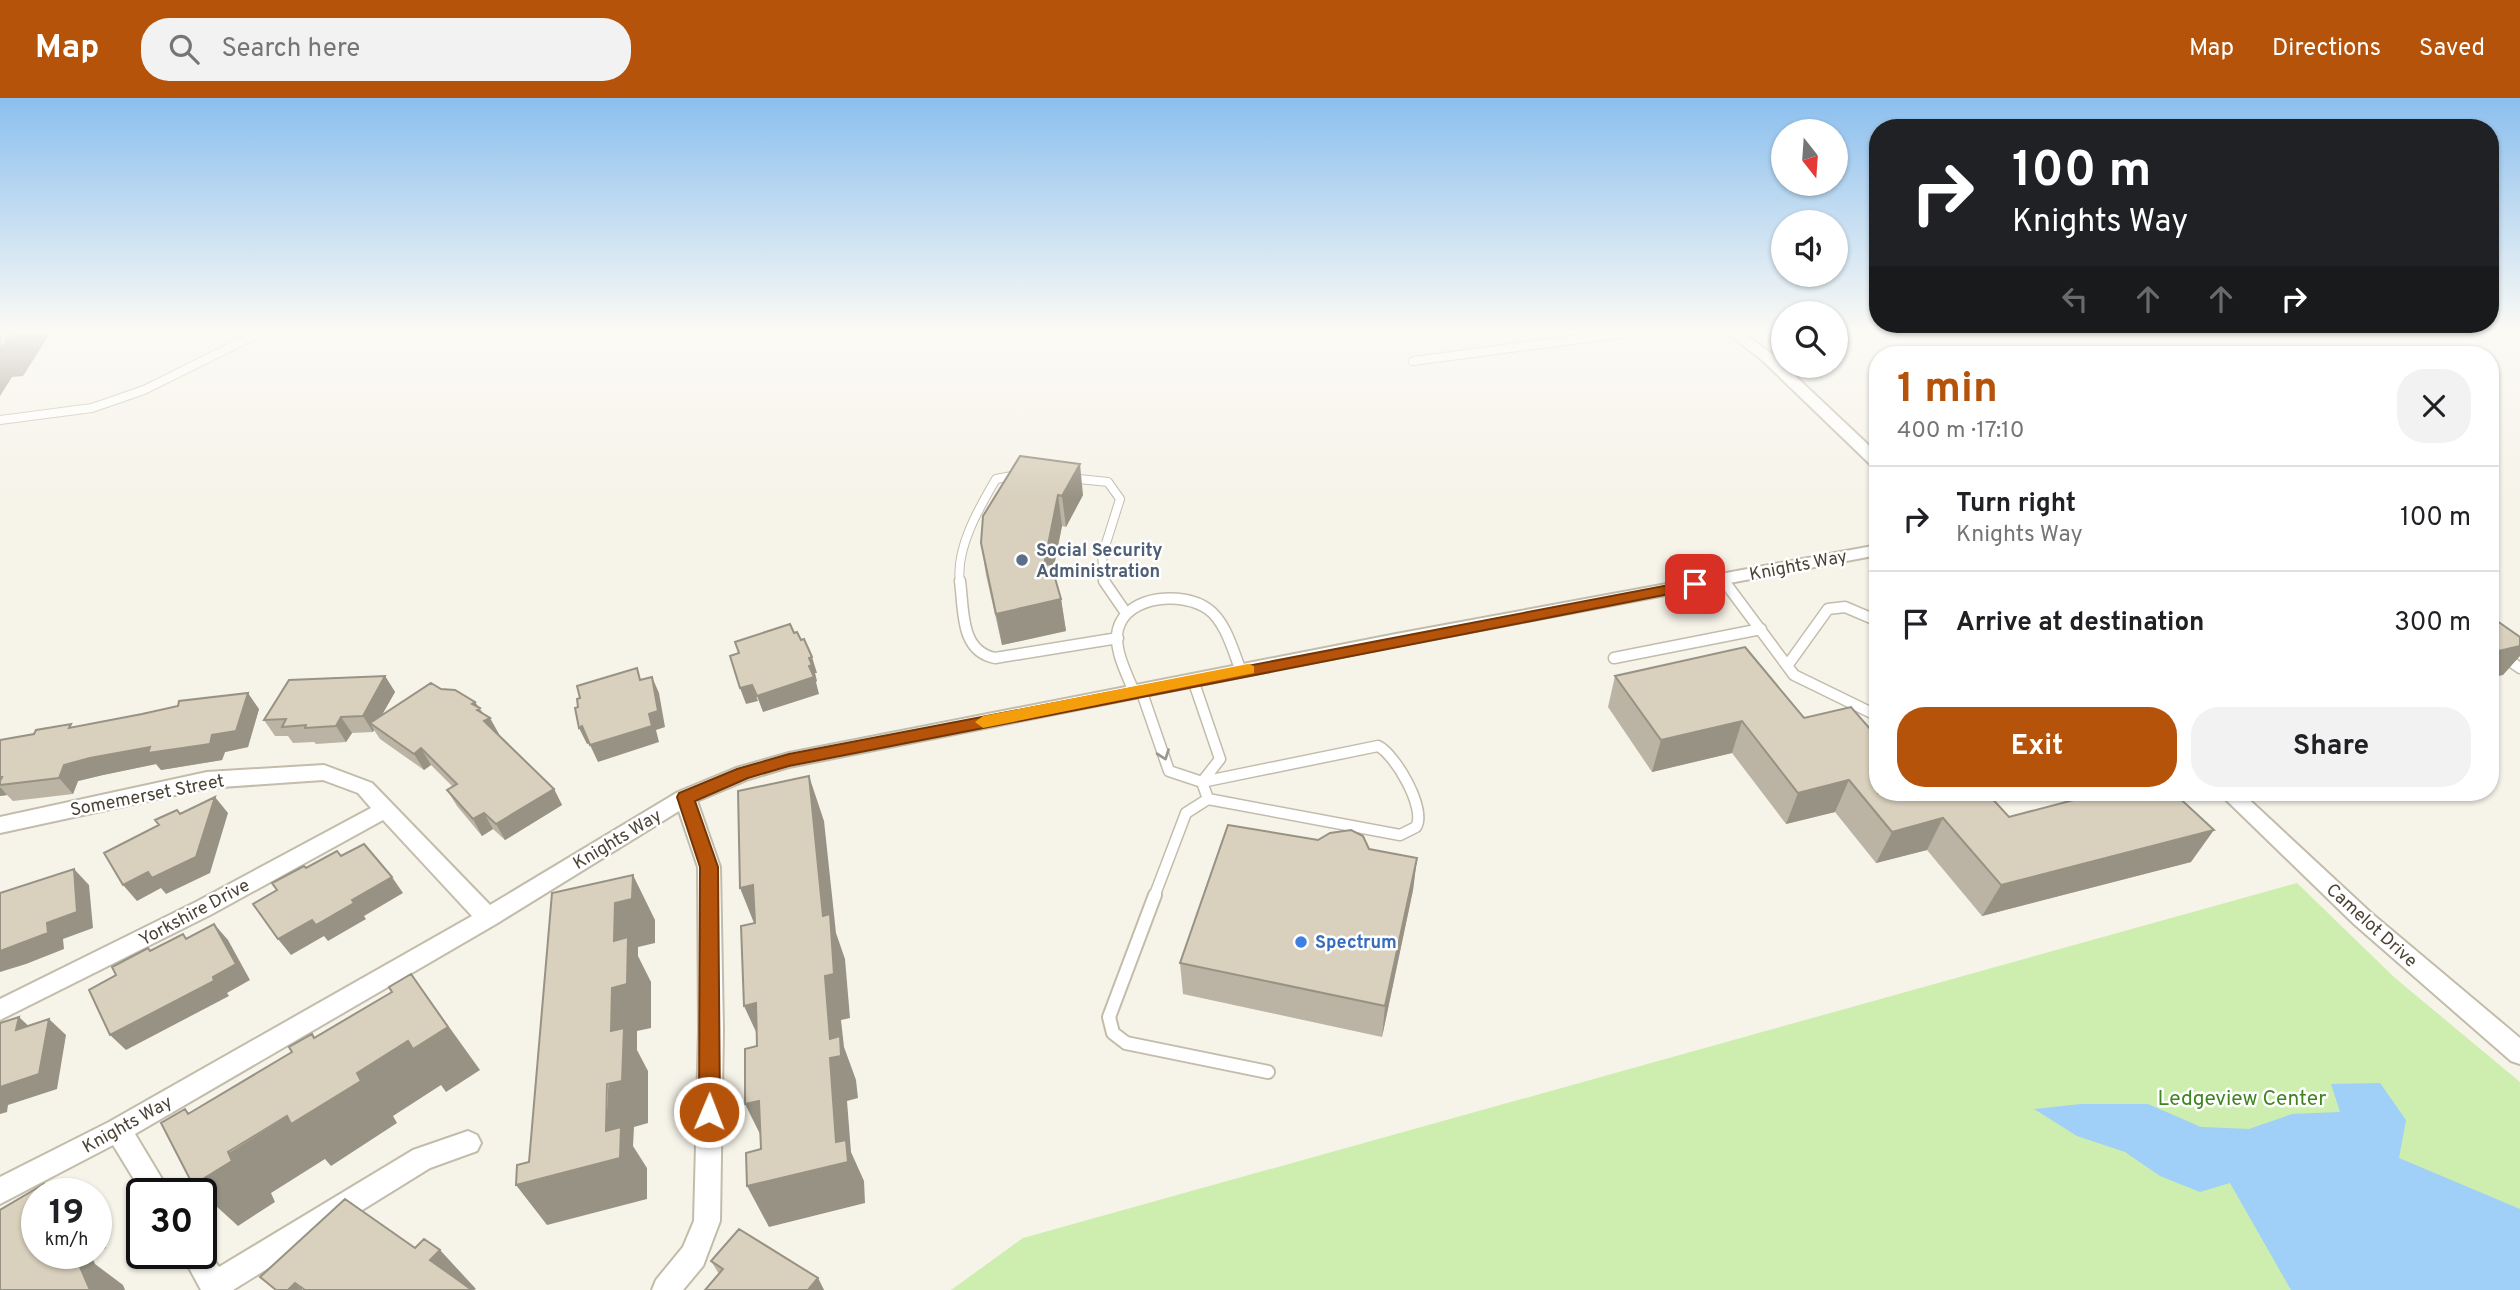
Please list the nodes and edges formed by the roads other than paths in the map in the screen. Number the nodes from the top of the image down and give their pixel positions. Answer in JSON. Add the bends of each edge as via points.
{"nodes":[{"id":1,"x":149,"y":388,"type":"edge"},
{"id":2,"x":1799,"y":388,"type":"edge"},
{"id":3,"x":0,"y":420,"type":"edge"},
{"id":4,"x":1869,"y":454,"type":"edge"},
{"id":5,"x":1028,"y":474,"type":"edge"},
{"id":6,"x":1065,"y":477,"type":"edge"},
{"id":7,"x":1869,"y":552,"type":"edge"},
{"id":8,"x":1722,"y":579,"type":"junction"},
{"id":9,"x":1126,"y":613,"type":"junction"},
{"id":10,"x":1869,"y":617,"type":"edge"},
{"id":11,"x":1761,"y":629,"type":"junction"},
{"id":12,"x":1118,"y":638,"type":"junction"},
{"id":13,"x":2499,"y":653,"type":"edge"},
{"id":14,"x":1614,"y":658,"type":"dead end"},
{"id":15,"x":1787,"y":666,"type":"junction"},
{"id":16,"x":2520,"y":668,"type":"edge"},
{"id":17,"x":1241,"y":671,"type":"junction"},
{"id":18,"x":1193,"y":680,"type":"junction"},
{"id":19,"x":1137,"y":691,"type":"junction"},
{"id":20,"x":1869,"y":712,"type":"edge"},
{"id":21,"x":1202,"y":782,"type":"junction"},
{"id":22,"x":685,"y":797,"type":"junction"},
{"id":23,"x":1208,"y":799,"type":"junction"},
{"id":24,"x":2238,"y":801,"type":"edge"},
{"id":25,"x":386,"y":809,"type":"junction"},
{"id":26,"x":0,"y":825,"type":"edge"},
{"id":27,"x":488,"y":918,"type":"junction"},
{"id":28,"x":0,"y":1010,"type":"edge"},
{"id":29,"x":2520,"y":1053,"type":"edge"},
{"id":30,"x":1268,"y":1072,"type":"dead end"},
{"id":31,"x":118,"y":1130,"type":"junction"},
{"id":32,"x":468,"y":1143,"type":"dead end"},
{"id":33,"x":148,"y":1178,"type":"edge"},
{"id":34,"x":0,"y":1191,"type":"edge"},
{"id":35,"x":205,"y":1269,"type":"edge"},
{"id":36,"x":216,"y":1288,"type":"edge"},
{"id":37,"x":666,"y":1290,"type":"edge"}],
"edges":[{"from":1,"to":3,"type":"lane","via":[[92,408]]},
{"from":2,"to":4,"type":"street"},
{"from":5,"to":12,"type":"lane","via":[[996,479],[957,565],[969,642],[980,655],[995,658]]},
{"from":6,"to":9,"type":"lane","via":[[1108,482],[1120,499],[1119,514],[1102,555],[1102,576]]},
{"from":7,"to":8,"type":"street","name":"Knights Way"},
{"from":8,"to":11,"type":"lane"},
{"from":8,"to":17,"type":"street","name":"Knights Way"},
{"from":9,"to":12,"type":"lane"},
{"from":9,"to":17,"type":"lane","via":[[1137,605],[1167,600],[1203,606],[1223,629]]},
{"from":10,"to":15,"type":"lane","via":[[1845,607],[1828,609]]},
{"from":11,"to":14,"type":"lane"},
{"from":11,"to":15,"type":"lane"},
{"from":12,"to":19,"type":"lane"},
{"from":13,"to":16,"type":"lane"},
{"from":15,"to":20,"type":"lane","via":[[1794,675]]},
{"from":17,"to":18,"type":"street","name":"Knights Way"},
{"from":18,"to":19,"type":"street","name":"Knights Way"},
{"from":18,"to":21,"type":"lane","via":[[1220,759]]},
{"from":19,"to":21,"type":"lane","one_way":true,"via":[[1170,771]]},
{"from":19,"to":22,"type":"street","name":"Knights Way","via":[[789,760]]},
{"from":21,"to":23,"type":"lane"},
{"from":21,"to":23,"type":"lane","via":[[1378,746],[1390,752],[1422,819],[1411,831],[1386,835]]},
{"from":22,"to":27,"type":"street","name":"Knights Way"},
{"from":22,"to":37,"type":"street","via":[[709,867],[707,1221],[693,1256]]},
{"from":23,"to":30,"type":"lane","via":[[1186,813],[1109,1028],[1115,1038],[1126,1043]]},
{"from":24,"to":29,"type":"street","name":"Camelot Drive","via":[[2362,918]]},
{"from":25,"to":26,"type":"street","name":"Somemerset Street","via":[[365,788],[324,772],[207,780]]},
{"from":25,"to":27,"type":"street","name":"Somemerset Street"},
{"from":25,"to":28,"type":"street","name":"Yorkshire Drive","via":[[204,908]]},
{"from":27,"to":31,"type":"street","name":"Knights Way"},
{"from":31,"to":33,"type":"street"},
{"from":31,"to":34,"type":"street","name":"Knights Way"},
{"from":32,"to":36,"type":"street","via":[[422,1159]]},
{"from":35,"to":36,"type":"street"}]}
